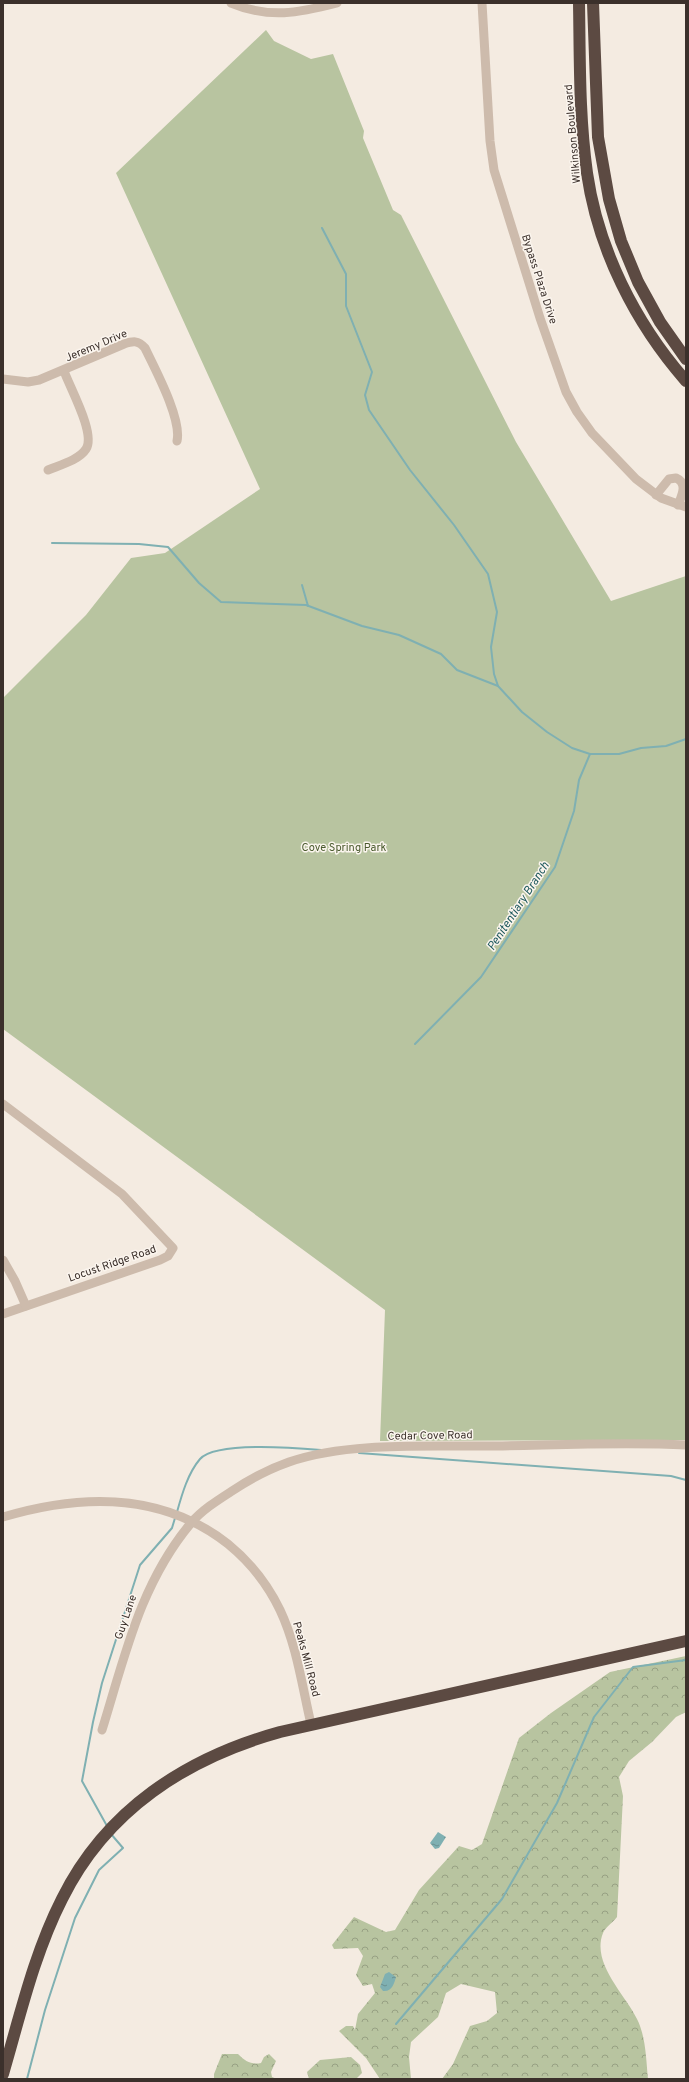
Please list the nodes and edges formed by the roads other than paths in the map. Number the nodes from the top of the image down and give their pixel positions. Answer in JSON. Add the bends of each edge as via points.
{"nodes":[{"id":1,"x":231,"y":3,"type":"edge"},
{"id":2,"x":337,"y":3,"type":"edge"},
{"id":3,"x":482,"y":3,"type":"edge"},
{"id":4,"x":579,"y":3,"type":"edge"},
{"id":5,"x":593,"y":3,"type":"edge"},
{"id":6,"x":686,"y":359,"type":"edge"},
{"id":7,"x":64,"y":371,"type":"junction"},
{"id":8,"x":3,"y":379,"type":"edge"},
{"id":9,"x":686,"y":381,"type":"edge"},
{"id":10,"x":177,"y":441,"type":"dead end"},
{"id":11,"x":48,"y":470,"type":"dead end"},
{"id":12,"x":656,"y":496,"type":"junction"},
{"id":13,"x":682,"y":506,"type":"edge"},
{"id":14,"x":3,"y":1104,"type":"edge"},
{"id":15,"x":3,"y":1260,"type":"edge"},
{"id":16,"x":26,"y":1306,"type":"junction"},
{"id":17,"x":3,"y":1314,"type":"edge"},
{"id":18,"x":686,"y":1445,"type":"edge"},
{"id":19,"x":3,"y":1517,"type":"edge"},
{"id":20,"x":193,"y":1522,"type":"junction"},
{"id":21,"x":686,"y":1641,"type":"edge"},
{"id":22,"x":311,"y":1724,"type":"junction"},
{"id":23,"x":102,"y":1730,"type":"dead end"},
{"id":24,"x":3,"y":2074,"type":"edge"}],
"edges":[{"from":1,"to":2,"type":"street","via":[[261,13],[285,14]]},
{"from":3,"to":12,"type":"street","name":"Bypass Plaza Drive","via":[[494,170],[556,365],[568,396],[584,423],[626,469]]},
{"from":4,"to":9,"type":"highway","name":"Wilkinson Boulevard","via":[[582,129],[587,174],[597,219],[613,264],[634,308],[662,351]]},
{"from":5,"to":6,"type":"highway","via":[[598,137],[609,199],[621,241],[638,282],[660,322]]},
{"from":7,"to":8,"type":"street","name":"Jeremy Drive","via":[[34,381]]},
{"from":7,"to":10,"type":"street","name":"Jeremy Drive","via":[[124,344],[133,341],[140,343],[145,348],[170,405],[177,427]]},
{"from":7,"to":11,"type":"street","via":[[88,431],[88,444],[86,450],[75,458]]},
{"from":12,"to":13,"type":"street","name":"Bypass Plaza Drive"},
{"from":12,"to":13,"type":"street","via":[[669,479],[676,478],[682,481],[683,485]]},
{"from":14,"to":16,"type":"street","name":"Locust Ridge Road","via":[[122,1194],[173,1248],[168,1256],[160,1260]]},
{"from":15,"to":16,"type":"street"},
{"from":16,"to":17,"type":"street","name":"Locust Ridge Road"},
{"from":18,"to":20,"type":"street","name":"Cedar Cove Road","via":[[424,1447],[315,1455],[288,1462],[254,1478],[217,1501]]},
{"from":19,"to":20,"type":"street","name":"Peaks Mill Road","via":[[58,1505],[107,1501],[147,1505]]},
{"from":20,"to":22,"type":"street","name":"Peaks Mill Road","via":[[218,1536],[234,1549],[271,1594],[292,1642]]},
{"from":20,"to":23,"type":"street","name":"Guy Lane","via":[[160,1568],[146,1593]]},
{"from":21,"to":22,"type":"highway"},
{"from":22,"to":24,"type":"highway","via":[[238,1744],[187,1768],[143,1799],[100,1841],[75,1876],[52,1922],[34,1969]]}]}
